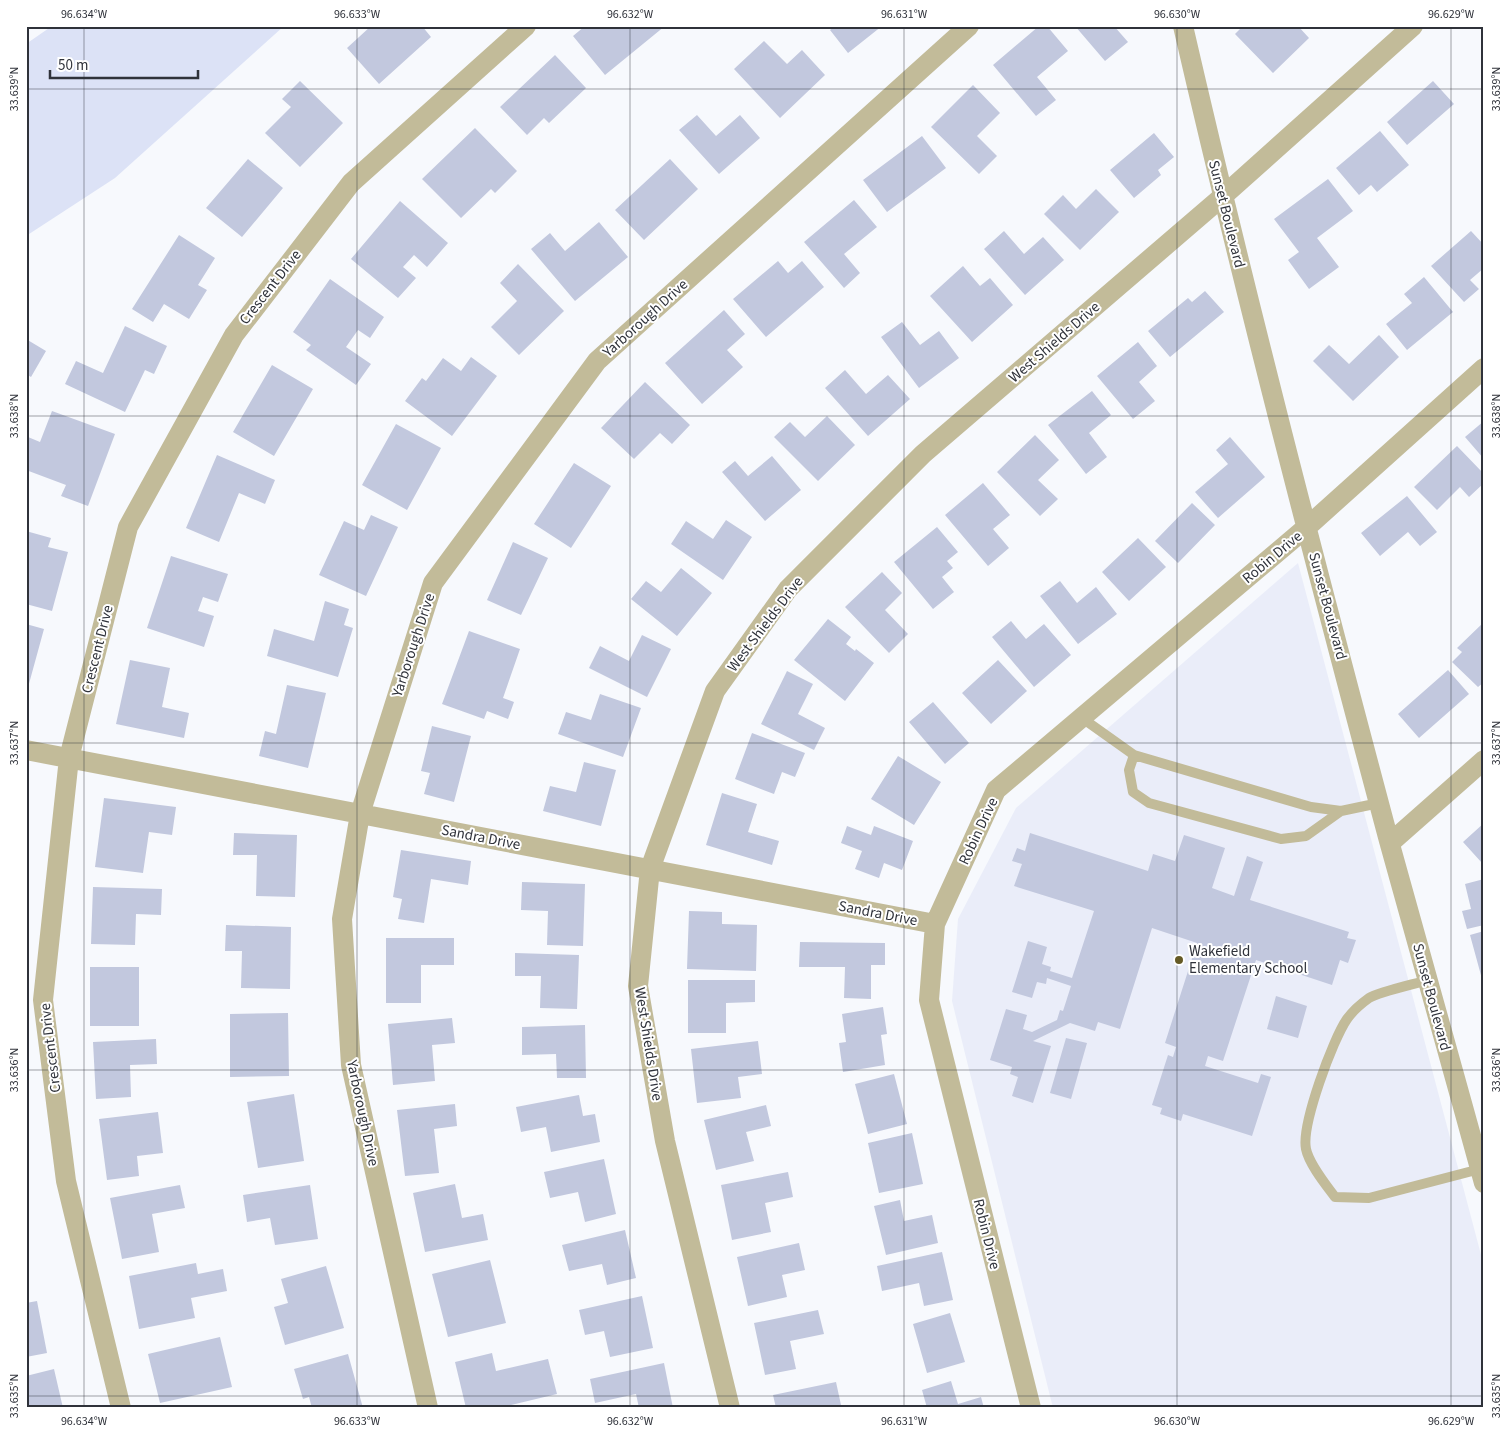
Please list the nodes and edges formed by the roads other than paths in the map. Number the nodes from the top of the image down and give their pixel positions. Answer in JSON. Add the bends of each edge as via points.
{"nodes":[{"id":1,"x":526,"y":26,"type":"edge"},
{"id":2,"x":970,"y":26,"type":"edge"},
{"id":3,"x":1183,"y":26,"type":"edge"},
{"id":4,"x":1413,"y":26,"type":"edge"},
{"id":5,"x":1222,"y":197,"type":"junction"},
{"id":6,"x":1484,"y":368,"type":"edge"},
{"id":7,"x":1307,"y":527,"type":"junction"},
{"id":8,"x":1082,"y":718,"type":"junction"},
{"id":9,"x":26,"y":750,"type":"edge"},
{"id":10,"x":1134,"y":755,"type":"junction"},
{"id":11,"x":69,"y":758,"type":"junction"},
{"id":12,"x":1484,"y":760,"type":"edge"},
{"id":13,"x":1379,"y":803,"type":"junction"},
{"id":14,"x":1341,"y":811,"type":"junction"},
{"id":15,"x":360,"y":814,"type":"junction"},
{"id":16,"x":1390,"y":843,"type":"junction"},
{"id":17,"x":650,"y":869,"type":"junction"},
{"id":18,"x":935,"y":924,"type":"junction"},
{"id":19,"x":1428,"y":980,"type":"junction"},
{"id":20,"x":1483,"y":1179,"type":"edge"},
{"id":21,"x":121,"y":1408,"type":"edge"},
{"id":22,"x":428,"y":1408,"type":"edge"},
{"id":23,"x":730,"y":1408,"type":"edge"},
{"id":24,"x":1031,"y":1408,"type":"edge"}],
"edges":[{"from":1,"to":11,"type":"street","name":"Crescent Drive","via":[[351,183],[234,335],[128,527]]},
{"from":2,"to":15,"type":"street","name":"Yarborough Drive","via":[[597,361],[433,583]]},
{"from":3,"to":5,"type":"street","name":"Sunset Boulevard"},
{"from":4,"to":5,"type":"street","name":"West Shields Drive"},
{"from":5,"to":7,"type":"street","name":"Sunset Boulevard"},
{"from":5,"to":17,"type":"street","name":"West Shields Drive","via":[[923,454],[788,589],[715,691]]},
{"from":6,"to":7,"type":"street","name":"Robin Drive"},
{"from":7,"to":8,"type":"street","name":"Robin Drive"},
{"from":7,"to":13,"type":"street","name":"Sunset Boulevard"},
{"from":8,"to":10,"type":"lane"},
{"from":8,"to":18,"type":"street","name":"Robin Drive","via":[[996,790]]},
{"from":9,"to":11,"type":"street","name":"Sandra Drive"},
{"from":10,"to":14,"type":"lane","via":[[1311,807]]},
{"from":10,"to":14,"type":"lane","via":[[1129,770],[1133,792],[1150,802],[1281,839],[1306,836]]},
{"from":11,"to":15,"type":"street","name":"Sandra Drive"},
{"from":11,"to":21,"type":"street","name":"Crescent Drive","via":[[43,1000],[66,1181]]},
{"from":12,"to":16,"type":"street"},
{"from":13,"to":14,"type":"lane"},
{"from":13,"to":16,"type":"street","name":"Sunset Boulevard"},
{"from":15,"to":17,"type":"street","name":"Sandra Drive"},
{"from":15,"to":22,"type":"street","name":"Yarborough Drive","via":[[342,919],[351,1065]]},
{"from":16,"to":19,"type":"street","name":"Sunset Boulevard"},
{"from":17,"to":18,"type":"street","name":"Sandra Drive"},
{"from":17,"to":23,"type":"street","name":"West Shields Drive","via":[[638,986],[665,1140]]},
{"from":18,"to":24,"type":"street","name":"Robin Drive","via":[[929,1000]]},
{"from":19,"to":20,"type":"street","name":"Sunset Boulevard"},
{"from":19,"to":20,"type":"lane","via":[[1371,997],[1348,1018],[1332,1046],[1314,1102],[1306,1148],[1317,1174],[1335,1197],[1369,1198]]}]}
